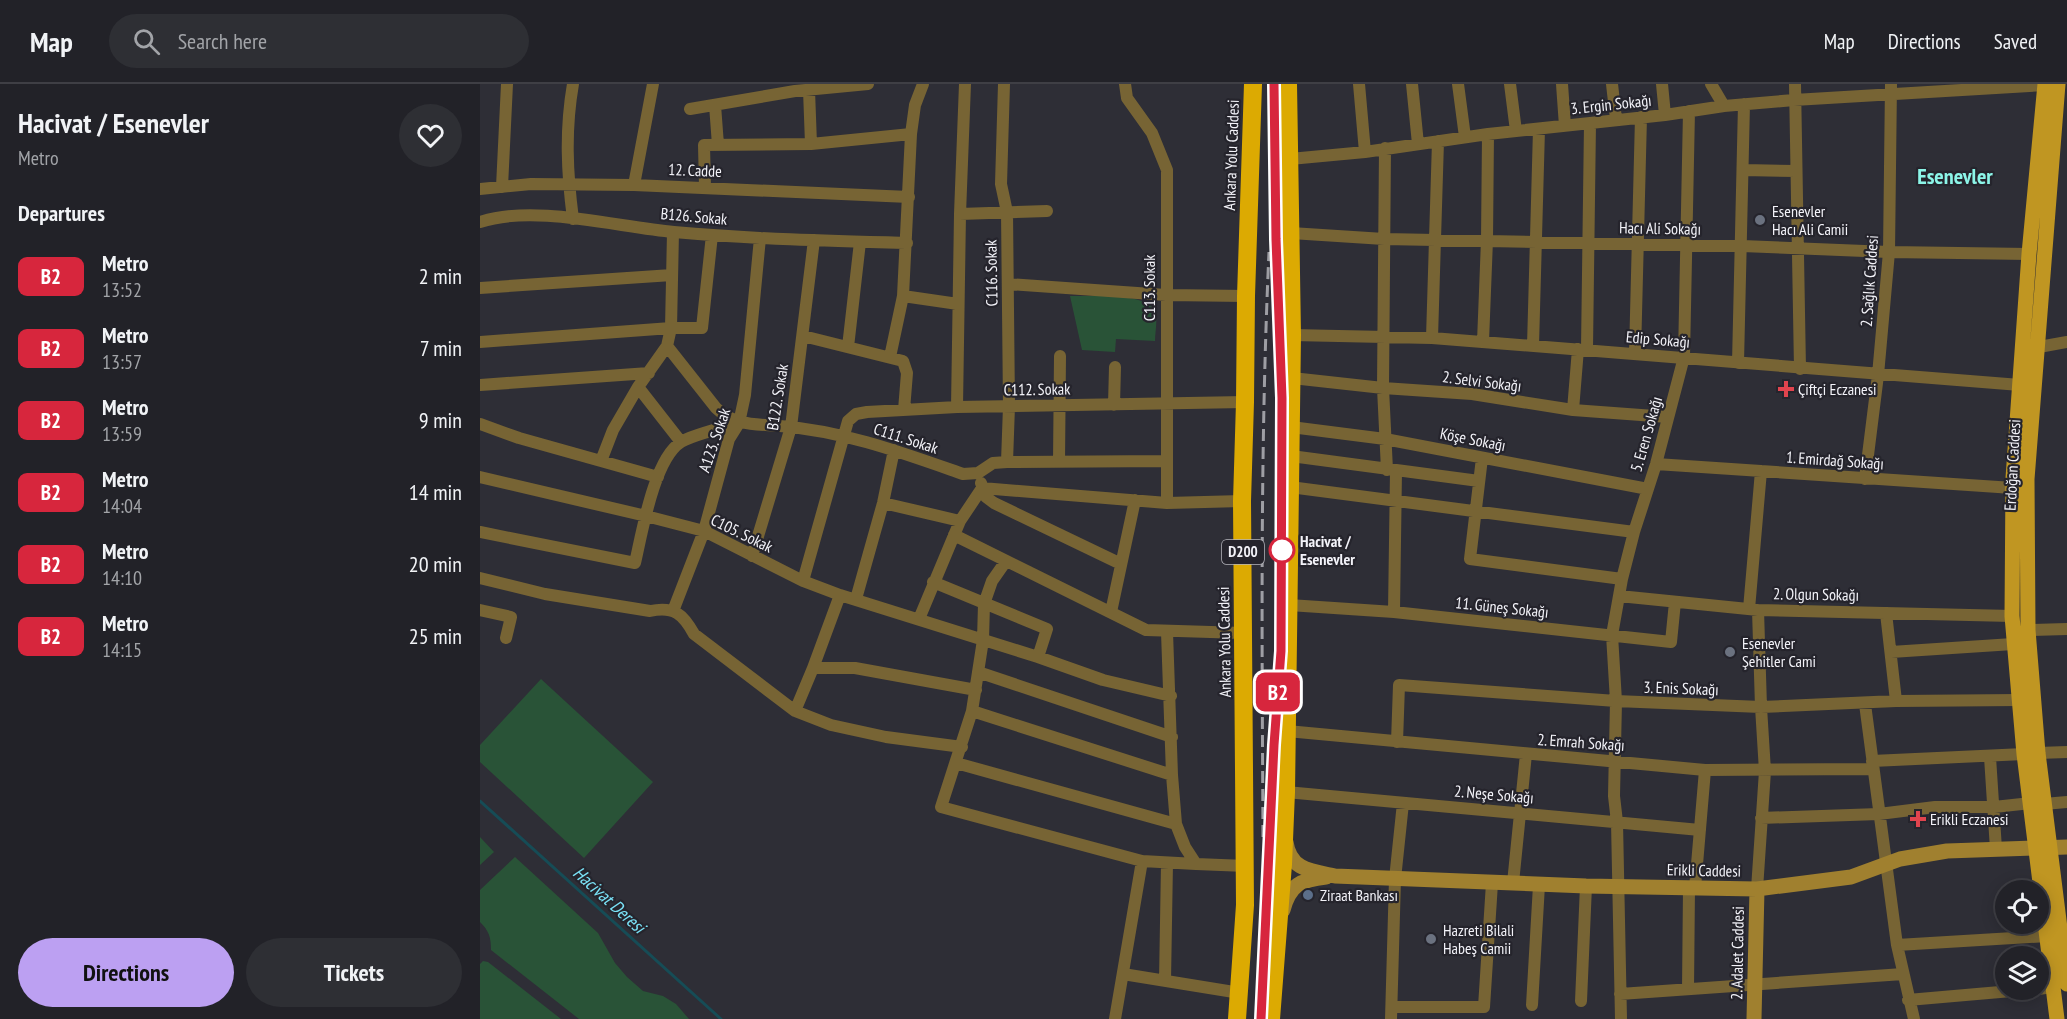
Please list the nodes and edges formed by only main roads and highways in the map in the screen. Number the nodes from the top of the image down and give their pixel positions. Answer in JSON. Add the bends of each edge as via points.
{"nodes":[{"id":1,"x":1247,"y":84,"type":"edge"},
{"id":2,"x":1253,"y":84,"type":"edge"},
{"id":3,"x":1288,"y":84,"type":"edge"},
{"id":4,"x":2050,"y":84,"type":"edge"},
{"id":5,"x":2061,"y":117,"type":"edge"},
{"id":6,"x":1250,"y":140,"type":"junction"},
{"id":7,"x":2031,"y":754,"type":"junction"},
{"id":8,"x":1284,"y":827,"type":"junction"},
{"id":9,"x":2067,"y":847,"type":"edge"},
{"id":10,"x":2043,"y":849,"type":"junction"},
{"id":11,"x":1335,"y":876,"type":"junction"},
{"id":12,"x":1757,"y":889,"type":"junction"},
{"id":13,"x":1279,"y":923,"type":"junction"},
{"id":14,"x":2053,"y":987,"type":"edge"},
{"id":15,"x":1238,"y":1019,"type":"edge"},
{"id":16,"x":1271,"y":1019,"type":"edge"},
{"id":17,"x":1754,"y":1019,"type":"edge"},
{"id":18,"x":2057,"y":1019,"type":"edge"}],
"edges":[{"from":1,"to":6,"type":"highway"},
{"from":2,"to":6,"type":"highway","name":"Ankara Yolu Caddesi","number":"D200"},
{"from":3,"to":8,"type":"highway","via":[[1293,335]]},
{"from":4,"to":5,"type":"main road","name":"Erdoğan Caddesi"},
{"from":4,"to":7,"type":"main road","name":"Erdoğan Caddesi","via":[[2041,132],[2013,488],[2013,644],[2019,700]]},
{"from":5,"to":7,"type":"main road","name":"Erdoğan Caddesi","via":[[2027,479]]},
{"from":6,"to":15,"type":"highway","name":"Ankara Yolu Caddesi","number":"D200","via":[[1242,501],[1246,866]]},
{"from":7,"to":10,"type":"main road","name":"Erdoğan Caddesi"},
{"from":8,"to":11,"type":"main road","via":[[1293,861]]},
{"from":8,"to":13,"type":"highway"},
{"from":9,"to":10,"type":"main road","name":"Erikli Caddesi"},
{"from":10,"to":12,"type":"main road","name":"Erikli Caddesi","via":[[1917,855],[1851,877]]},
{"from":10,"to":14,"type":"main road"},
{"from":10,"to":14,"type":"main road"},
{"from":11,"to":12,"type":"main road","name":"Erikli Caddesi"},
{"from":11,"to":13,"type":"main road","via":[[1299,883],[1290,891]]},
{"from":12,"to":17,"type":"main road","name":"2. Adalet Caddesi"},
{"from":13,"to":16,"type":"highway"},
{"from":14,"to":18,"type":"main road"}]}
